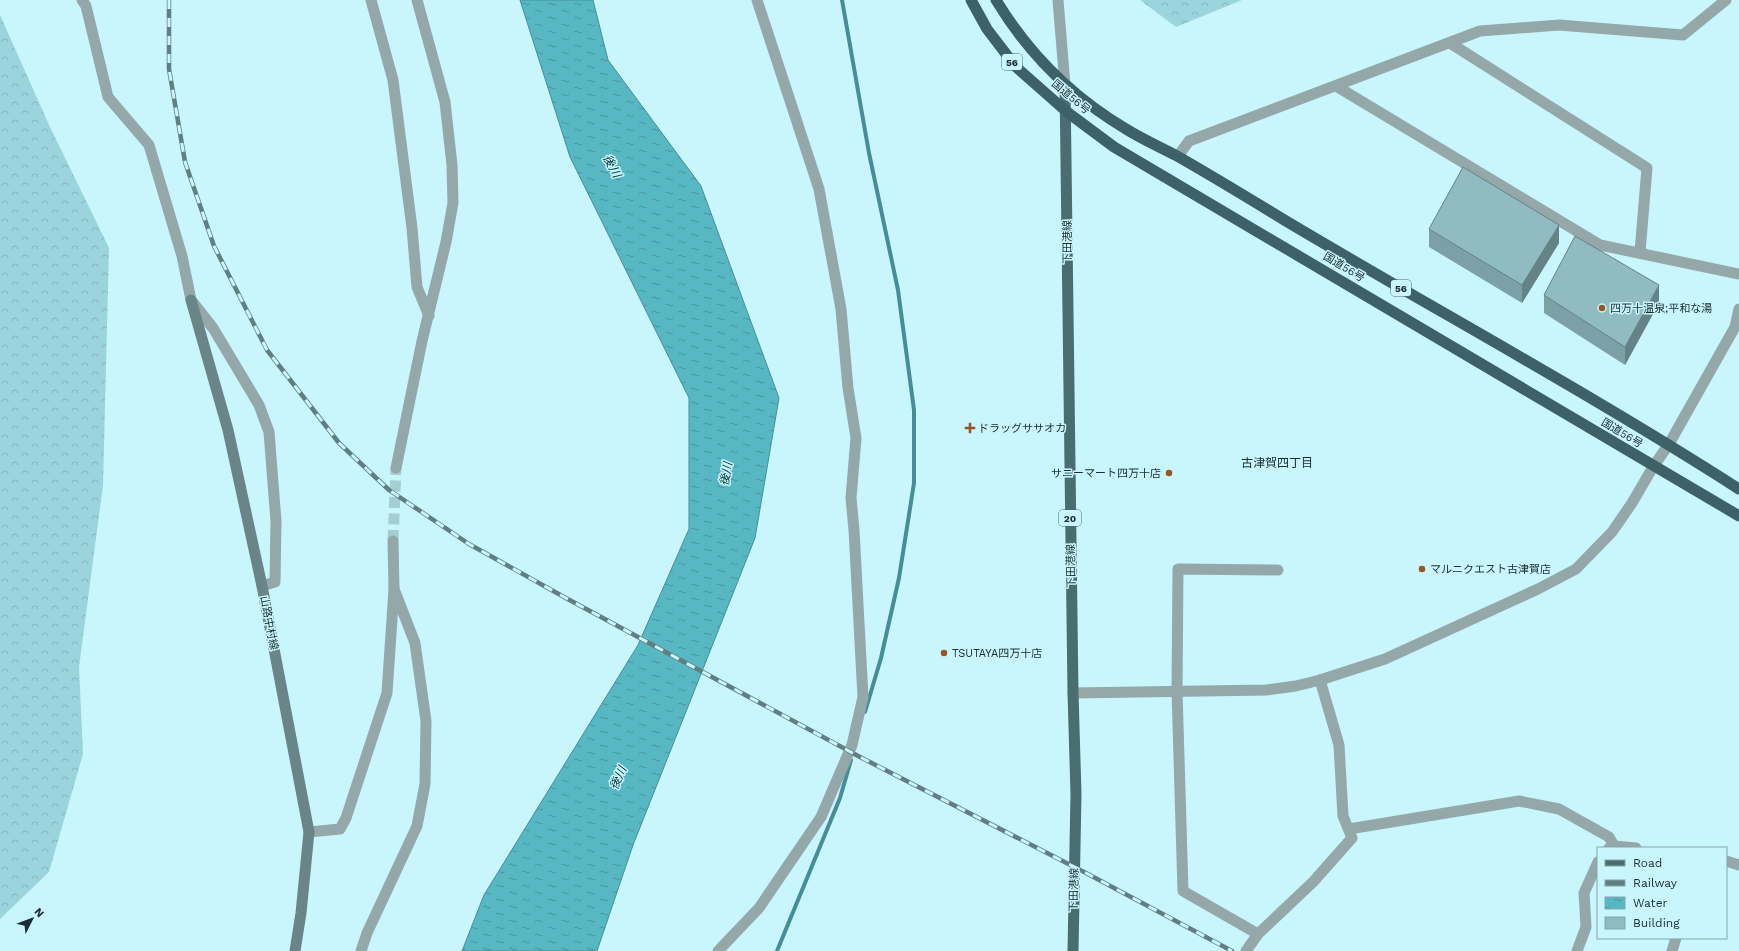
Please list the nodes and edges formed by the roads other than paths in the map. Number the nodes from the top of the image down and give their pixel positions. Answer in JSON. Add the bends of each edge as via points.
{"nodes":[{"id":1,"x":82,"y":0,"type":"edge"},
{"id":2,"x":371,"y":0,"type":"edge"},
{"id":3,"x":417,"y":0,"type":"edge"},
{"id":4,"x":757,"y":0,"type":"edge"},
{"id":5,"x":971,"y":0,"type":"edge"},
{"id":6,"x":996,"y":0,"type":"edge"},
{"id":7,"x":1058,"y":0,"type":"edge"},
{"id":8,"x":1726,"y":0,"type":"edge"},
{"id":9,"x":1450,"y":42,"type":"junction"},
{"id":10,"x":1065,"y":85,"type":"junction"},
{"id":11,"x":1336,"y":86,"type":"junction"},
{"id":12,"x":1066,"y":112,"type":"junction"},
{"id":13,"x":1178,"y":156,"type":"junction"},
{"id":14,"x":1640,"y":252,"type":"junction"},
{"id":15,"x":1739,"y":274,"type":"edge"},
{"id":16,"x":191,"y":300,"type":"junction"},
{"id":17,"x":1739,"y":309,"type":"edge"},
{"id":18,"x":429,"y":316,"type":"junction"},
{"id":19,"x":1669,"y":444,"type":"junction"},
{"id":20,"x":1653,"y":466,"type":"junction"},
{"id":21,"x":396,"y":468,"type":"tunnel mouth"},
{"id":22,"x":1739,"y":489,"type":"edge"},
{"id":23,"x":1739,"y":516,"type":"edge"},
{"id":24,"x":393,"y":542,"type":"tunnel mouth"},
{"id":25,"x":1278,"y":570,"type":"dead end"},
{"id":26,"x":262,"y":586,"type":"junction"},
{"id":27,"x":394,"y":589,"type":"junction"},
{"id":28,"x":1320,"y":680,"type":"junction"},
{"id":29,"x":1177,"y":692,"type":"junction"},
{"id":30,"x":1073,"y":693,"type":"junction"},
{"id":31,"x":1349,"y":829,"type":"junction"},
{"id":32,"x":309,"y":832,"type":"junction"},
{"id":33,"x":1612,"y":847,"type":"edge"},
{"id":34,"x":1727,"y":861,"type":"edge"},
{"id":35,"x":1597,"y":864,"type":"edge"},
{"id":36,"x":1739,"y":865,"type":"edge"},
{"id":37,"x":1258,"y":934,"type":"junction"},
{"id":38,"x":1676,"y":939,"type":"edge"},
{"id":39,"x":295,"y":951,"type":"edge"},
{"id":40,"x":361,"y":951,"type":"edge"},
{"id":41,"x":718,"y":951,"type":"edge"},
{"id":42,"x":1073,"y":951,"type":"edge"},
{"id":43,"x":1246,"y":951,"type":"edge"},
{"id":44,"x":1577,"y":951,"type":"edge"},
{"id":45,"x":1672,"y":951,"type":"edge"}],
"edges":[{"from":1,"to":16,"type":"street","via":[[86,6],[108,97],[149,145],[182,256]]},
{"from":2,"to":18,"type":"street","via":[[393,80],[417,287]]},
{"from":3,"to":18,"type":"street","via":[[445,102],[452,165],[453,203]]},
{"from":4,"to":41,"type":"street","via":[[819,190],[841,309],[848,388],[856,438],[851,498],[863,697],[852,746],[821,816],[759,908]]},
{"from":5,"to":12,"type":"highway","name":"国道56号","number":"56","via":[[987,29],[1016,67]]},
{"from":6,"to":10,"type":"highway","name":"国道56号","number":"56","via":[[1031,49]]},
{"from":7,"to":10,"type":"street"},
{"from":8,"to":9,"type":"street","via":[[1683,35],[1559,25],[1480,31]]},
{"from":9,"to":11,"type":"street"},
{"from":9,"to":14,"type":"street","via":[[1647,168]]},
{"from":10,"to":12,"type":"main road","name":"下田港線","number":"20"},
{"from":10,"to":13,"type":"highway","name":"国道56号","number":"56","via":[[1126,129]]},
{"from":11,"to":13,"type":"street","via":[[1190,142]]},
{"from":11,"to":14,"type":"street","via":[[1600,244]]},
{"from":12,"to":20,"type":"highway","name":"国道56号","number":"56","via":[[1114,147]]},
{"from":12,"to":30,"type":"main road","name":"下田港線","number":"20"},
{"from":13,"to":19,"type":"highway","name":"国道56号","number":"56"},
{"from":14,"to":15,"type":"street"},
{"from":16,"to":26,"type":"main road","name":"山路中村線","via":[[228,430]]},
{"from":16,"to":26,"type":"street","via":[[217,334],[259,405],[269,432],[276,521],[275,582]]},
{"from":17,"to":19,"type":"street","via":[[1735,327]]},
{"from":18,"to":21,"type":"street"},
{"from":19,"to":20,"type":"street"},
{"from":19,"to":22,"type":"highway","name":"国道56号","number":"56"},
{"from":20,"to":23,"type":"highway","name":"国道56号","number":"56"},
{"from":20,"to":28,"type":"street","via":[[1612,532],[1576,568],[1538,589],[1385,659]]},
{"from":24,"to":27,"type":"street"},
{"from":25,"to":29,"type":"street","via":[[1178,569]]},
{"from":26,"to":32,"type":"main road","name":"山路中村線"},
{"from":27,"to":32,"type":"street","via":[[387,693],[346,818],[340,829]]},
{"from":27,"to":40,"type":"street","via":[[415,644],[426,721],[425,784],[417,826]]},
{"from":28,"to":29,"type":"street","via":[[1266,690]]},
{"from":28,"to":31,"type":"street","via":[[1339,745],[1343,816]]},
{"from":29,"to":30,"type":"street"},
{"from":29,"to":37,"type":"street","via":[[1183,891]]},
{"from":30,"to":42,"type":"main road","name":"下田港線","number":"20","via":[[1076,794]]},
{"from":31,"to":33,"type":"street","via":[[1519,802],[1559,809],[1609,837]]},
{"from":31,"to":37,"type":"street","via":[[1352,838],[1313,882]]},
{"from":32,"to":39,"type":"main road","name":"山路中村線"},
{"from":34,"to":36,"type":"street"},
{"from":35,"to":44,"type":"street","via":[[1584,893],[1586,927]]},
{"from":37,"to":43,"type":"street"},
{"from":38,"to":45,"type":"street"}]}
